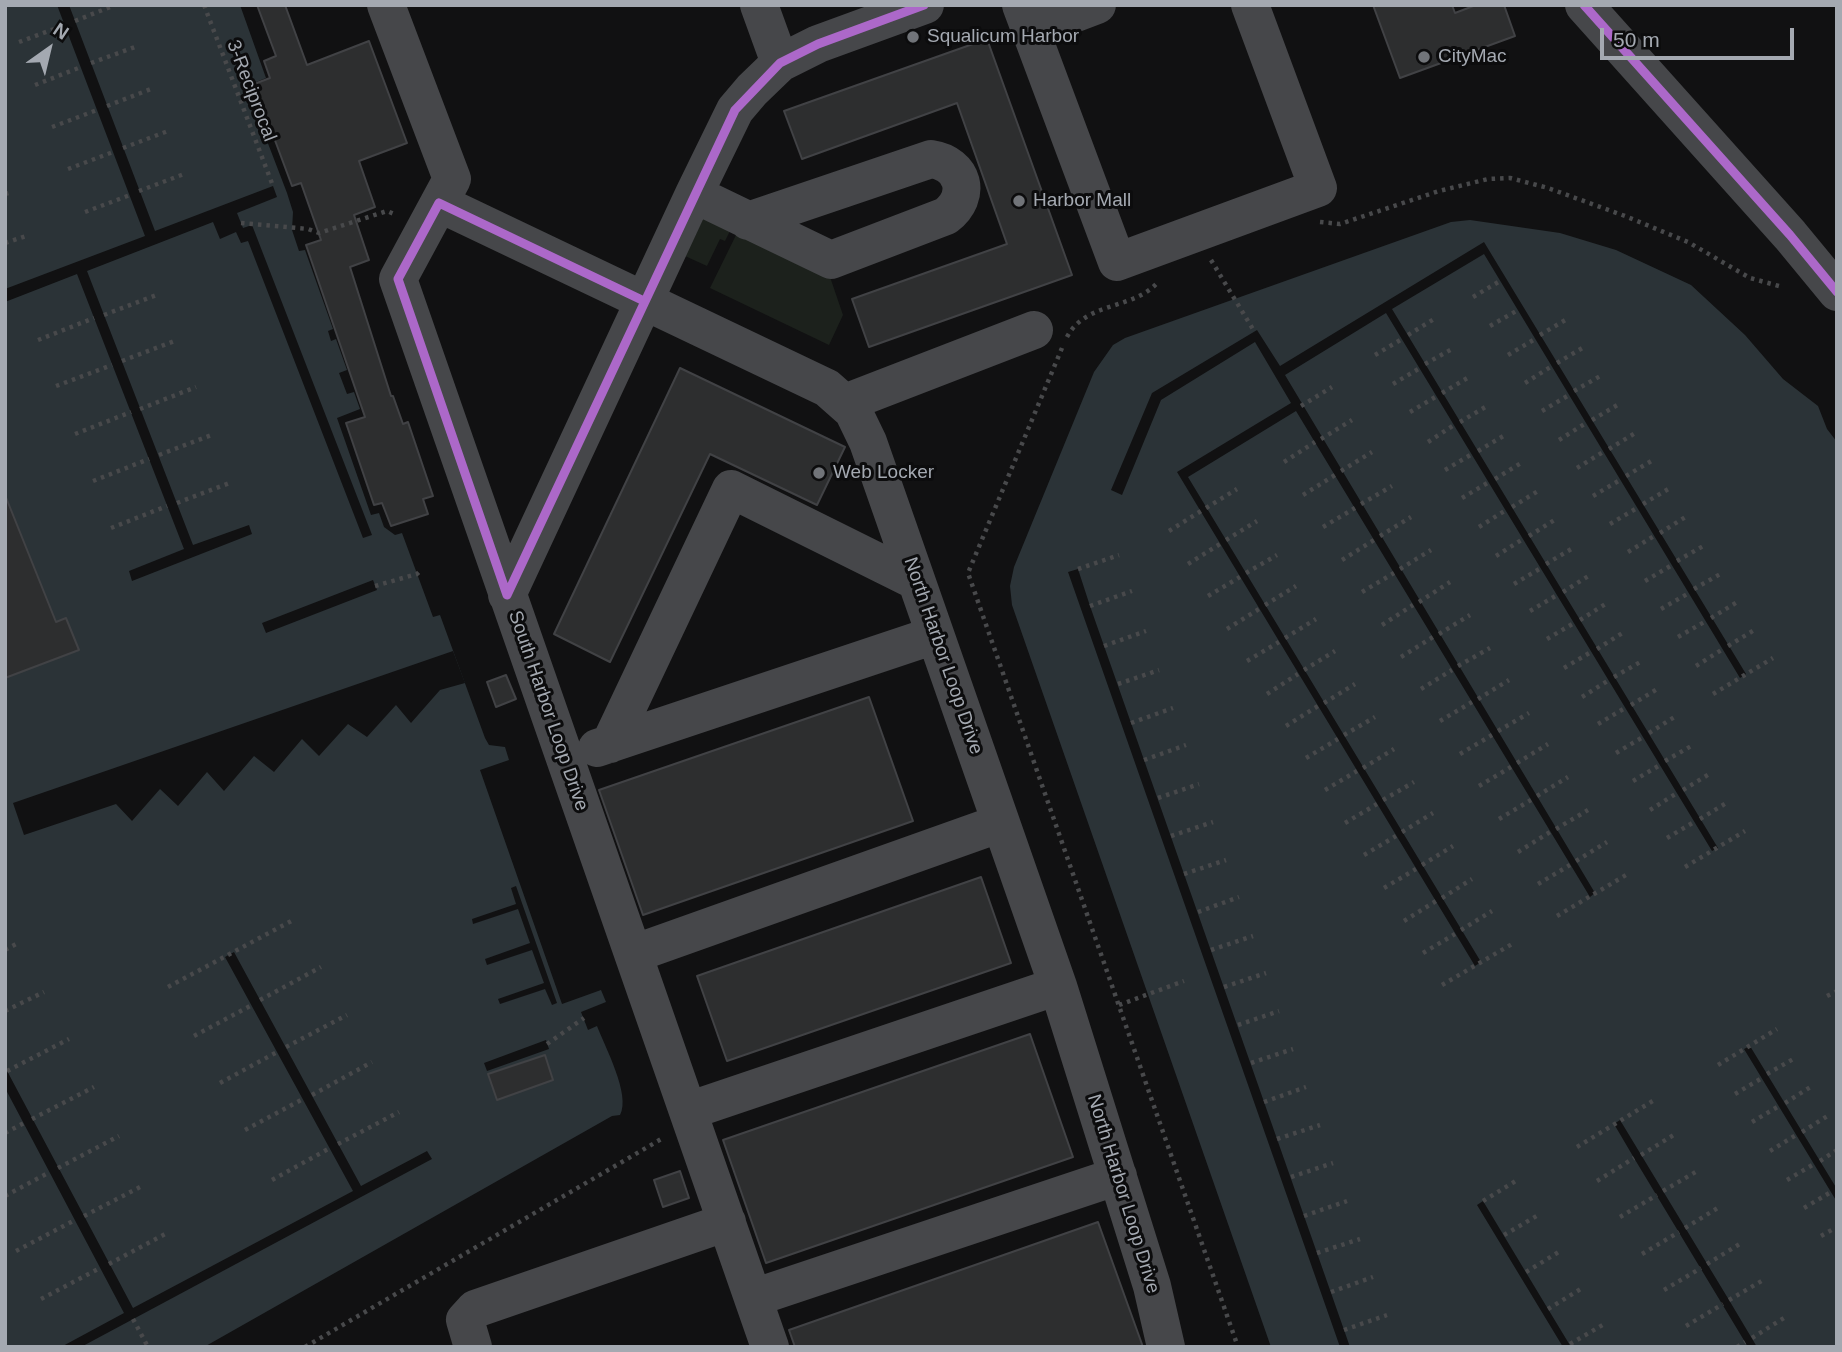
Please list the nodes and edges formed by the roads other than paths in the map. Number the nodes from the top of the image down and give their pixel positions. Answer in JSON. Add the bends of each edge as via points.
{"nodes":[{"id":1,"x":386,"y":5,"type":"edge"},
{"id":2,"x":759,"y":5,"type":"edge"},
{"id":3,"x":925,"y":5,"type":"edge"},
{"id":4,"x":1097,"y":5,"type":"edge"},
{"id":5,"x":1250,"y":5,"type":"edge"},
{"id":6,"x":1584,"y":5,"type":"edge"},
{"id":7,"x":1026,"y":18,"type":"edge"},
{"id":8,"x":780,"y":63,"type":"junction"},
{"id":9,"x":694,"y":194,"type":"junction"},
{"id":10,"x":439,"y":203,"type":"junction"},
{"id":11,"x":748,"y":221,"type":"junction"},
{"id":12,"x":1837,"y":292,"type":"edge"},
{"id":13,"x":644,"y":301,"type":"junction"},
{"id":14,"x":1034,"y":330,"type":"dead end"},
{"id":15,"x":845,"y":403,"type":"junction"},
{"id":16,"x":916,"y":581,"type":"junction"},
{"id":17,"x":507,"y":595,"type":"junction"},
{"id":18,"x":935,"y":635,"type":"junction"},
{"id":19,"x":610,"y":744,"type":"junction"},
{"id":20,"x":565,"y":759,"type":"junction"},
{"id":21,"x":1001,"y":823,"type":"junction"},
{"id":22,"x":633,"y":954,"type":"junction"},
{"id":23,"x":1058,"y":986,"type":"junction"},
{"id":24,"x":691,"y":1119,"type":"junction"},
{"id":25,"x":1118,"y":1176,"type":"junction"},
{"id":26,"x":727,"y":1222,"type":"junction"},
{"id":27,"x":753,"y":1298,"type":"junction"},
{"id":28,"x":472,"y":1347,"type":"edge"},
{"id":29,"x":770,"y":1347,"type":"edge"},
{"id":30,"x":1166,"y":1347,"type":"edge"}],
"edges":[{"from":1,"to":10,"type":"street","name":"South Harbor Loop Drive","via":[[452,179]]},
{"from":2,"to":8,"type":"street"},
{"from":3,"to":8,"type":"street","via":[[818,44]]},
{"from":4,"to":7,"type":"street"},
{"from":5,"to":7,"type":"street","via":[[1318,188],[1117,262]]},
{"from":6,"to":12,"type":"street"},
{"from":8,"to":9,"type":"street","via":[[736,110]]},
{"from":9,"to":11,"type":"street"},
{"from":9,"to":13,"type":"street"},
{"from":10,"to":13,"type":"street","name":"North Harbor Loop Drive"},
{"from":10,"to":17,"type":"street","name":"South Harbor Loop Drive","via":[[398,279]]},
{"from":11,"to":11,"type":"street","via":[[831,260],[946,216],[960,202],[961,182],[950,165],[931,159]]},
{"from":13,"to":15,"type":"street","name":"North Harbor Loop Drive","via":[[827,388]]},
{"from":13,"to":17,"type":"street"},
{"from":14,"to":15,"type":"street"},
{"from":15,"to":16,"type":"street","name":"North Harbor Loop Drive","via":[[860,424]]},
{"from":16,"to":18,"type":"street","name":"North Harbor Loop Drive"},
{"from":16,"to":19,"type":"street","via":[[730,489]]},
{"from":17,"to":20,"type":"street","name":"South Harbor Loop Drive"},
{"from":18,"to":19,"type":"street"},
{"from":18,"to":21,"type":"street","name":"North Harbor Loop Drive"},
{"from":19,"to":20,"type":"street"},
{"from":20,"to":22,"type":"street","name":"South Harbor Loop Drive"},
{"from":21,"to":22,"type":"street"},
{"from":21,"to":23,"type":"street","name":"North Harbor Loop Drive"},
{"from":22,"to":24,"type":"street","name":"South Harbor Loop Drive"},
{"from":23,"to":24,"type":"street"},
{"from":23,"to":25,"type":"street","name":"North Harbor Loop Drive"},
{"from":24,"to":26,"type":"street","name":"South Harbor Loop Drive"},
{"from":25,"to":27,"type":"street"},
{"from":25,"to":30,"type":"street","name":"North Harbor Loop Drive"},
{"from":26,"to":27,"type":"street","name":"South Harbor Loop Drive"},
{"from":26,"to":28,"type":"street","via":[[475,1309],[466,1320]]},
{"from":27,"to":29,"type":"street","name":"South Harbor Loop Drive"}]}
